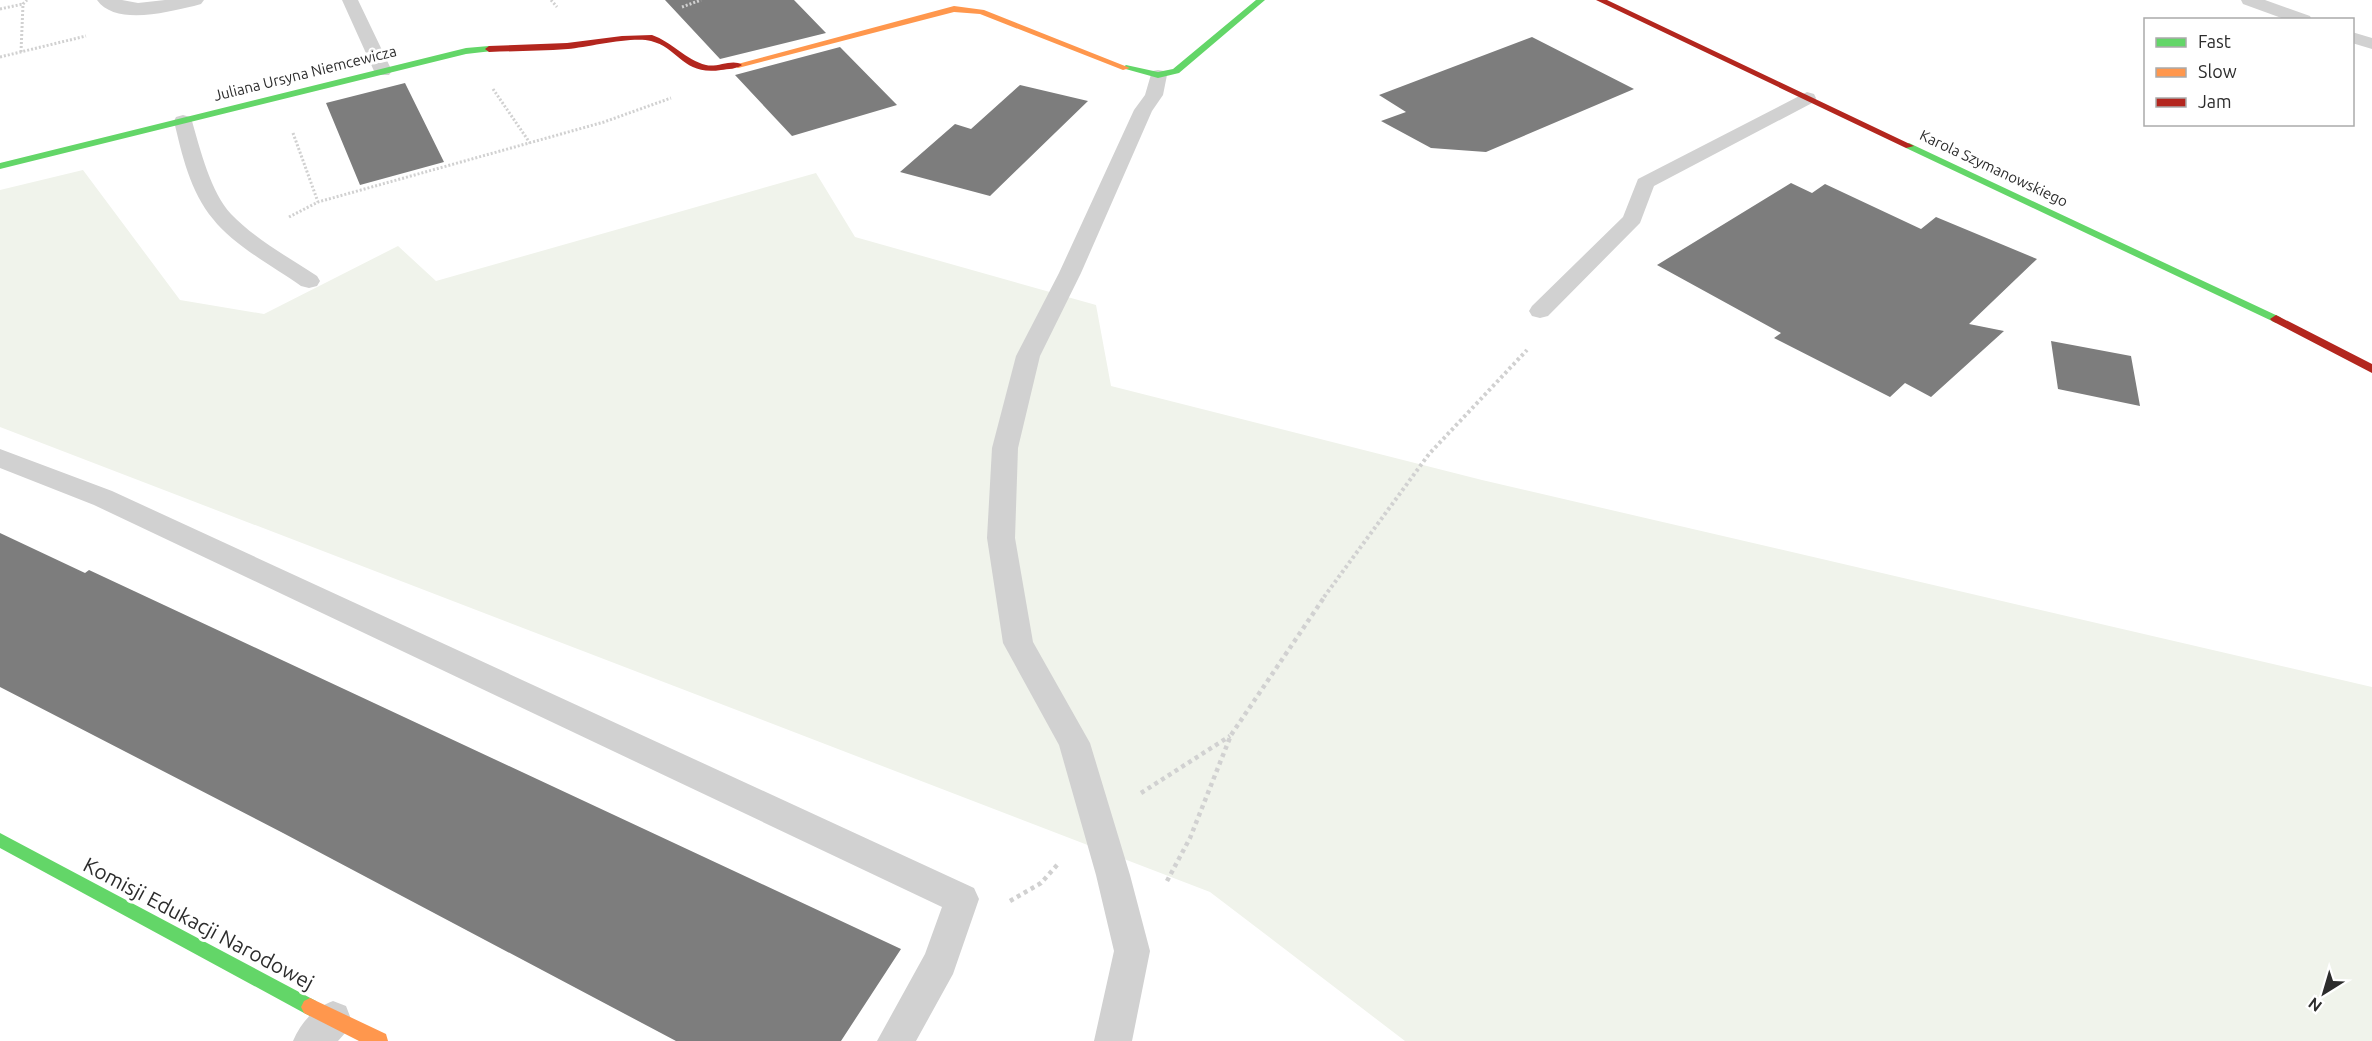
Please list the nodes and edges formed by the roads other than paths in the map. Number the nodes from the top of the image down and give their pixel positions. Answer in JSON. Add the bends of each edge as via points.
{"nodes":[{"id":1,"x":108,"y":0,"type":"edge"},
{"id":2,"x":194,"y":0,"type":"edge"},
{"id":3,"x":350,"y":0,"type":"edge"},
{"id":4,"x":1261,"y":0,"type":"edge"},
{"id":5,"x":1600,"y":0,"type":"edge"},
{"id":6,"x":2249,"y":0,"type":"edge"},
{"id":7,"x":2298,"y":18,"type":"edge"},
{"id":8,"x":2354,"y":38,"type":"edge"},
{"id":9,"x":2372,"y":44,"type":"edge"},
{"id":10,"x":383,"y":71,"type":"junction"},
{"id":11,"x":1158,"y":75,"type":"junction"},
{"id":12,"x":1807,"y":98,"type":"junction"},
{"id":13,"x":183,"y":121,"type":"junction"},
{"id":14,"x":0,"y":166,"type":"edge"},
{"id":15,"x":309,"y":281,"type":"dead end"},
{"id":16,"x":1540,"y":311,"type":"dead end"},
{"id":17,"x":2372,"y":369,"type":"edge"},
{"id":18,"x":0,"y":458,"type":"edge"},
{"id":19,"x":0,"y":840,"type":"edge"},
{"id":20,"x":323,"y":1030,"type":"edge"},
{"id":21,"x":379,"y":1041,"type":"edge"},
{"id":22,"x":896,"y":1041,"type":"edge"},
{"id":23,"x":1113,"y":1041,"type":"edge"}],
"edges":[{"from":1,"to":2,"type":"street","via":[[123,8],[151,8]]},
{"from":3,"to":10,"type":"lane"},
{"from":4,"to":11,"type":"street","via":[[1186,64]]},
{"from":5,"to":12,"type":"street","name":"Karola Szymanowskiego"},
{"from":6,"to":7,"type":"lane"},
{"from":8,"to":9,"type":"lane"},
{"from":10,"to":11,"type":"street","name":"Juliana Ursyna Niemcewicza","via":[[465,51],[652,38],[691,64],[726,68],[954,9],[981,12],[1130,69]]},
{"from":10,"to":13,"type":"street","name":"Juliana Ursyna Niemcewicza"},
{"from":11,"to":23,"type":"lane","via":[[1154,95],[1122,153],[1071,273],[1028,356],[1005,448],[1001,538],[1018,643],[1074,743],[1132,951]]},
{"from":12,"to":16,"type":"lane","via":[[1646,183],[1633,219]]},
{"from":12,"to":17,"type":"street","name":"Karola Szymanowskiego","via":[[2274,318]]},
{"from":13,"to":14,"type":"street","name":"Juliana Ursyna Niemcewicza"},
{"from":13,"to":15,"type":"lane","via":[[195,168],[221,216]]},
{"from":18,"to":22,"type":"lane","via":[[103,498],[962,899],[940,962]]},
{"from":19,"to":20,"type":"street","name":"Komisji Edukacji Narodowej"},
{"from":20,"to":21,"type":"street","name":"Komisji Edukacji Narodowej"}]}
